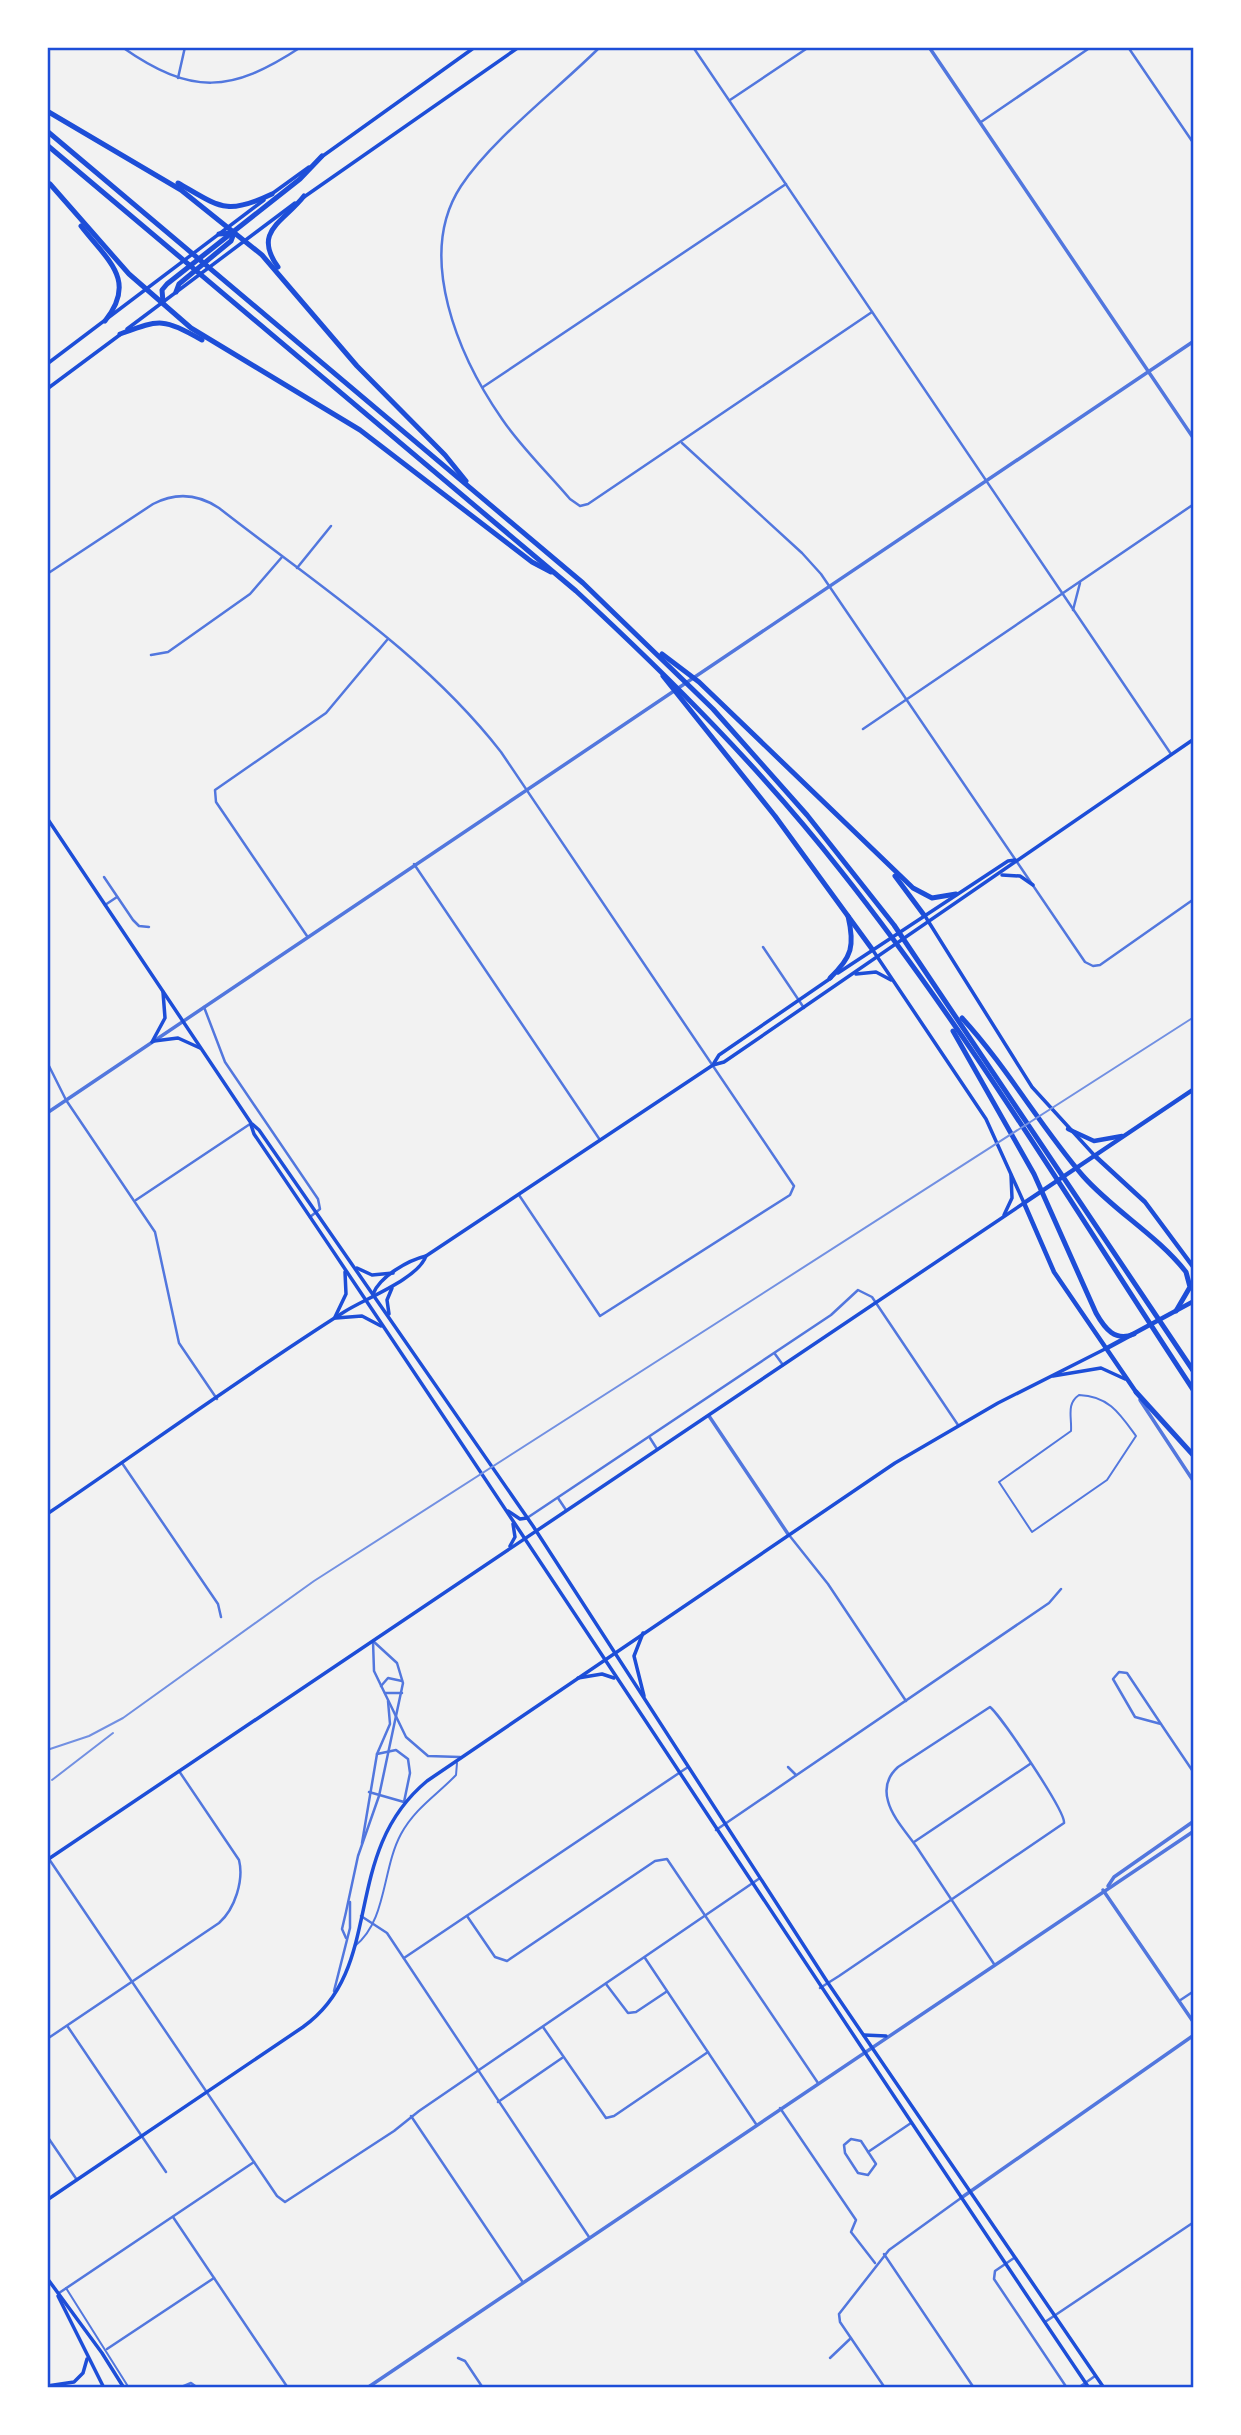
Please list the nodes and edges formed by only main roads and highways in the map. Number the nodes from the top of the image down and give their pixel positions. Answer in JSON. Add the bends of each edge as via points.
{"nodes":[{"id":1,"x":475,"y":47,"type":"edge"},
{"id":2,"x":519,"y":47,"type":"edge"},
{"id":3,"x":47,"y":111,"type":"edge"},
{"id":4,"x":47,"y":131,"type":"edge"},
{"id":5,"x":47,"y":145,"type":"edge"},
{"id":6,"x":322,"y":156,"type":"junction"},
{"id":7,"x":156,"y":173,"type":"junction"},
{"id":8,"x":48,"y":182,"type":"edge"},
{"id":9,"x":272,"y":194,"type":"junction"},
{"id":10,"x":304,"y":196,"type":"junction"},
{"id":11,"x":228,"y":227,"type":"junction"},
{"id":12,"x":234,"y":233,"type":"junction"},
{"id":13,"x":219,"y":234,"type":"junction"},
{"id":14,"x":244,"y":241,"type":"junction"},
{"id":15,"x":221,"y":251,"type":"junction"},
{"id":16,"x":287,"y":281,"type":"junction"},
{"id":17,"x":146,"y":290,"type":"junction"},
{"id":18,"x":176,"y":292,"type":"joint"},
{"id":19,"x":163,"y":302,"type":"junction"},
{"id":20,"x":105,"y":321,"type":"junction"},
{"id":21,"x":121,"y":334,"type":"junction"},
{"id":22,"x":47,"y":364,"type":"edge"},
{"id":23,"x":259,"y":370,"type":"junction"},
{"id":24,"x":47,"y":389,"type":"edge"},
{"id":25,"x":475,"y":492,"type":"junction"},
{"id":26,"x":560,"y":577,"type":"junction"},
{"id":27,"x":645,"y":641,"type":"junction"},
{"id":28,"x":658,"y":668,"type":"junction"},
{"id":29,"x":1194,"y":738,"type":"edge"},
{"id":30,"x":47,"y":818,"type":"edge"},
{"id":31,"x":872,"y":850,"type":"junction"},
{"id":32,"x":1015,"y":860,"type":"junction"},
{"id":33,"x":997,"y":877,"type":"junction"},
{"id":34,"x":1033,"y":885,"type":"road end"},
{"id":35,"x":956,"y":894,"type":"junction"},
{"id":36,"x":847,"y":913,"type":"junction"},
{"id":37,"x":924,"y":915,"type":"junction"},
{"id":38,"x":930,"y":923,"type":"junction"},
{"id":39,"x":872,"y":949,"type":"junction"},
{"id":40,"x":878,"y":958,"type":"junction"},
{"id":41,"x":852,"y":975,"type":"junction"},
{"id":42,"x":830,"y":978,"type":"junction"},
{"id":43,"x":895,"y":984,"type":"junction"},
{"id":44,"x":162,"y":990,"type":"junction"},
{"id":45,"x":951,"y":1006,"type":"junction"},
{"id":46,"x":944,"y":1012,"type":"junction"},
{"id":47,"x":201,"y":1049,"type":"junction"},
{"id":48,"x":713,"y":1065,"type":"junction"},
{"id":49,"x":1194,"y":1089,"type":"edge"},
{"id":50,"x":251,"y":1123,"type":"junction"},
{"id":51,"x":1068,"y":1129,"type":"junction"},
{"id":52,"x":1126,"y":1135,"type":"junction"},
{"id":53,"x":1003,"y":1150,"type":"junction"},
{"id":54,"x":1095,"y":1156,"type":"junction"},
{"id":55,"x":1024,"y":1203,"type":"junction"},
{"id":56,"x":1002,"y":1219,"type":"junction"},
{"id":57,"x":426,"y":1256,"type":"junction"},
{"id":58,"x":343,"y":1266,"type":"junction"},
{"id":59,"x":355,"y":1266,"type":"junction"},
{"id":60,"x":1194,"y":1268,"type":"edge"},
{"id":61,"x":395,"y":1272,"type":"junction"},
{"id":62,"x":398,"y":1282,"type":"junction"},
{"id":63,"x":373,"y":1294,"type":"junction"},
{"id":64,"x":365,"y":1299,"type":"junction"},
{"id":65,"x":1194,"y":1301,"type":"edge"},
{"id":66,"x":1176,"y":1311,"type":"junction"},
{"id":67,"x":334,"y":1318,"type":"junction"},
{"id":68,"x":390,"y":1318,"type":"junction"},
{"id":69,"x":384,"y":1328,"type":"junction"},
{"id":70,"x":1134,"y":1334,"type":"junction"},
{"id":71,"x":1107,"y":1348,"type":"junction"},
{"id":72,"x":1194,"y":1372,"type":"edge"},
{"id":73,"x":1051,"y":1377,"type":"junction"},
{"id":74,"x":1127,"y":1380,"type":"junction"},
{"id":75,"x":1194,"y":1391,"type":"edge"},
{"id":76,"x":1136,"y":1392,"type":"joint"},
{"id":77,"x":1194,"y":1456,"type":"edge"},
{"id":78,"x":506,"y":1510,"type":"junction"},
{"id":79,"x":47,"y":1514,"type":"edge"},
{"id":80,"x":527,"y":1518,"type":"junction"},
{"id":81,"x":536,"y":1531,"type":"junction"},
{"id":82,"x":525,"y":1538,"type":"junction"},
{"id":83,"x":506,"y":1550,"type":"junction"},
{"id":84,"x":644,"y":1632,"type":"junction"},
{"id":85,"x":615,"y":1651,"type":"junction"},
{"id":86,"x":603,"y":1659,"type":"junction"},
{"id":87,"x":576,"y":1678,"type":"junction"},
{"id":88,"x":622,"y":1687,"type":"junction"},
{"id":89,"x":645,"y":1699,"type":"junction"},
{"id":90,"x":48,"y":1859,"type":"edge"},
{"id":91,"x":860,"y":2031,"type":"junction"},
{"id":92,"x":886,"y":2036,"type":"road end"},
{"id":93,"x":47,"y":2200,"type":"edge"},
{"id":94,"x":47,"y":2278,"type":"edge"},
{"id":95,"x":58,"y":2294,"type":"junction"},
{"id":96,"x":87,"y":2357,"type":"junction"},
{"id":97,"x":48,"y":2387,"type":"edge"},
{"id":98,"x":104,"y":2388,"type":"edge"},
{"id":99,"x":124,"y":2388,"type":"edge"},
{"id":100,"x":1089,"y":2388,"type":"edge"},
{"id":101,"x":1104,"y":2388,"type":"edge"}],
"edges":[{"from":1,"to":6,"type":"main road"},
{"from":2,"to":10,"type":"main road"},
{"from":3,"to":7,"type":"highway"},
{"from":4,"to":25,"type":"highway"},
{"from":5,"to":26,"type":"highway"},
{"from":6,"to":9,"type":"main road"},
{"from":6,"to":12,"type":"highway"},
{"from":7,"to":9,"type":"highway","via":[[225,207],[243,207]]},
{"from":7,"to":11,"type":"highway"},
{"from":8,"to":17,"type":"highway"},
{"from":8,"to":20,"type":"highway","via":[[118,276],[120,299]]},
{"from":9,"to":11,"type":"main road"},
{"from":10,"to":14,"type":"main road"},
{"from":10,"to":16,"type":"highway","via":[[276,225],[268,241],[269,254]]},
{"from":11,"to":12,"type":"highway"},
{"from":11,"to":13,"type":"main road"},
{"from":12,"to":13,"type":"highway"},
{"from":12,"to":14,"type":"highway"},
{"from":12,"to":15,"type":"highway"},
{"from":13,"to":17,"type":"main road"},
{"from":14,"to":15,"type":"main road"},
{"from":14,"to":16,"type":"highway"},
{"from":15,"to":18,"type":"highway"},
{"from":15,"to":19,"type":"highway","via":[[174,279],[162,290]]},
{"from":16,"to":25,"type":"highway","via":[[357,366]]},
{"from":17,"to":19,"type":"highway"},
{"from":17,"to":20,"type":"main road"},
{"from":18,"to":19,"type":"main road"},
{"from":19,"to":21,"type":"main road"},
{"from":19,"to":23,"type":"highway","via":[[191,328]]},
{"from":20,"to":22,"type":"main road"},
{"from":21,"to":23,"type":"highway","via":[[148,323],[167,323]]},
{"from":21,"to":24,"type":"main road"},
{"from":23,"to":26,"type":"highway","via":[[360,430],[532,562]]},
{"from":25,"to":27,"type":"highway"},
{"from":26,"to":28,"type":"highway"},
{"from":27,"to":31,"type":"highway","via":[[693,677]]},
{"from":27,"to":45,"type":"highway","via":[[807,815]]},
{"from":28,"to":36,"type":"highway"},
{"from":28,"to":46,"type":"highway","via":[[820,844]]},
{"from":29,"to":32,"type":"main road"},
{"from":30,"to":44,"type":"main road"},
{"from":31,"to":35,"type":"highway","via":[[919,892],[937,898]]},
{"from":31,"to":37,"type":"highway"},
{"from":32,"to":33,"type":"main road"},
{"from":32,"to":35,"type":"main road"},
{"from":33,"to":34,"type":"main road","via":[[1016,875]]},
{"from":33,"to":38,"type":"main road"},
{"from":35,"to":37,"type":"main road"},
{"from":36,"to":39,"type":"highway"},
{"from":36,"to":42,"type":"highway","via":[[852,950]]},
{"from":37,"to":38,"type":"main road"},
{"from":37,"to":39,"type":"main road"},
{"from":38,"to":40,"type":"main road"},
{"from":38,"to":51,"type":"main road","via":[[1021,1070]]},
{"from":39,"to":40,"type":"main road"},
{"from":39,"to":42,"type":"main road"},
{"from":40,"to":41,"type":"main road"},
{"from":40,"to":43,"type":"main road"},
{"from":41,"to":43,"type":"main road","via":[[876,972]]},
{"from":41,"to":48,"type":"main road"},
{"from":42,"to":48,"type":"main road","via":[[719,1055]]},
{"from":43,"to":53,"type":"main road"},
{"from":44,"to":47,"type":"main road"},
{"from":44,"to":47,"type":"main road","via":[[165,1018],[152,1042],[178,1038]]},
{"from":45,"to":66,"type":"highway","via":[[982,1040],[1084,1177],[1186,1272],[1190,1287]]},
{"from":45,"to":72,"type":"highway"},
{"from":46,"to":70,"type":"highway","via":[[1034,1174],[1096,1313],[1115,1335]]},
{"from":46,"to":75,"type":"highway"},
{"from":47,"to":50,"type":"main road"},
{"from":48,"to":57,"type":"main road"},
{"from":49,"to":52,"type":"highway"},
{"from":50,"to":58,"type":"main road"},
{"from":50,"to":59,"type":"main road"},
{"from":51,"to":52,"type":"highway","via":[[1094,1141]]},
{"from":51,"to":54,"type":"main road"},
{"from":52,"to":54,"type":"highway"},
{"from":53,"to":55,"type":"main road"},
{"from":53,"to":56,"type":"main road","via":[[1012,1194]]},
{"from":54,"to":55,"type":"highway"},
{"from":54,"to":60,"type":"highway","via":[[1152,1211]]},
{"from":55,"to":56,"type":"main road"},
{"from":55,"to":71,"type":"highway","via":[[1054,1272]]},
{"from":56,"to":81,"type":"main road"},
{"from":57,"to":61,"type":"main road"},
{"from":57,"to":62,"type":"main road","via":[[420,1267]]},
{"from":58,"to":64,"type":"main road"},
{"from":58,"to":67,"type":"main road","via":[[348,1286]]},
{"from":59,"to":61,"type":"main road","via":[[372,1275]]},
{"from":59,"to":63,"type":"main road"},
{"from":61,"to":63,"type":"main road","via":[[376,1286]]},
{"from":62,"to":63,"type":"main road"},
{"from":62,"to":68,"type":"main road","via":[[388,1296]]},
{"from":63,"to":64,"type":"main road"},
{"from":63,"to":68,"type":"main road"},
{"from":64,"to":67,"type":"main road"},
{"from":64,"to":69,"type":"main road"},
{"from":65,"to":66,"type":"highway"},
{"from":66,"to":70,"type":"highway"},
{"from":67,"to":69,"type":"main road","via":[[362,1316]]},
{"from":67,"to":79,"type":"main road"},
{"from":68,"to":80,"type":"main road"},
{"from":69,"to":78,"type":"main road"},
{"from":70,"to":71,"type":"highway"},
{"from":71,"to":73,"type":"main road"},
{"from":71,"to":74,"type":"highway"},
{"from":73,"to":74,"type":"main road","via":[[1101,1368]]},
{"from":73,"to":84,"type":"main road","via":[[958,1425]]},
{"from":74,"to":76,"type":"highway"},
{"from":76,"to":77,"type":"highway"},
{"from":78,"to":80,"type":"main road"},
{"from":78,"to":82,"type":"main road"},
{"from":78,"to":83,"type":"main road","via":[[515,1533]]},
{"from":80,"to":81,"type":"main road"},
{"from":81,"to":82,"type":"main road"},
{"from":81,"to":85,"type":"main road"},
{"from":82,"to":83,"type":"main road"},
{"from":82,"to":86,"type":"main road"},
{"from":83,"to":90,"type":"main road"},
{"from":84,"to":85,"type":"main road"},
{"from":84,"to":89,"type":"main road","via":[[634,1656]]},
{"from":85,"to":86,"type":"main road"},
{"from":85,"to":89,"type":"main road"},
{"from":86,"to":87,"type":"main road"},
{"from":86,"to":88,"type":"main road"},
{"from":87,"to":88,"type":"main road","via":[[605,1674]]},
{"from":87,"to":93,"type":"main road","via":[[427,1780],[404,1802],[376,1852],[343,1982],[327,2006],[303,2027]]},
{"from":88,"to":100,"type":"main road"},
{"from":89,"to":91,"type":"main road"},
{"from":91,"to":92,"type":"main road","via":[[869,2037]]},
{"from":91,"to":101,"type":"main road"},
{"from":94,"to":95,"type":"main road"},
{"from":95,"to":96,"type":"main road"},
{"from":95,"to":99,"type":"main road"},
{"from":96,"to":97,"type":"main road","via":[[83,2373],[74,2382]]},
{"from":96,"to":98,"type":"main road"}]}
